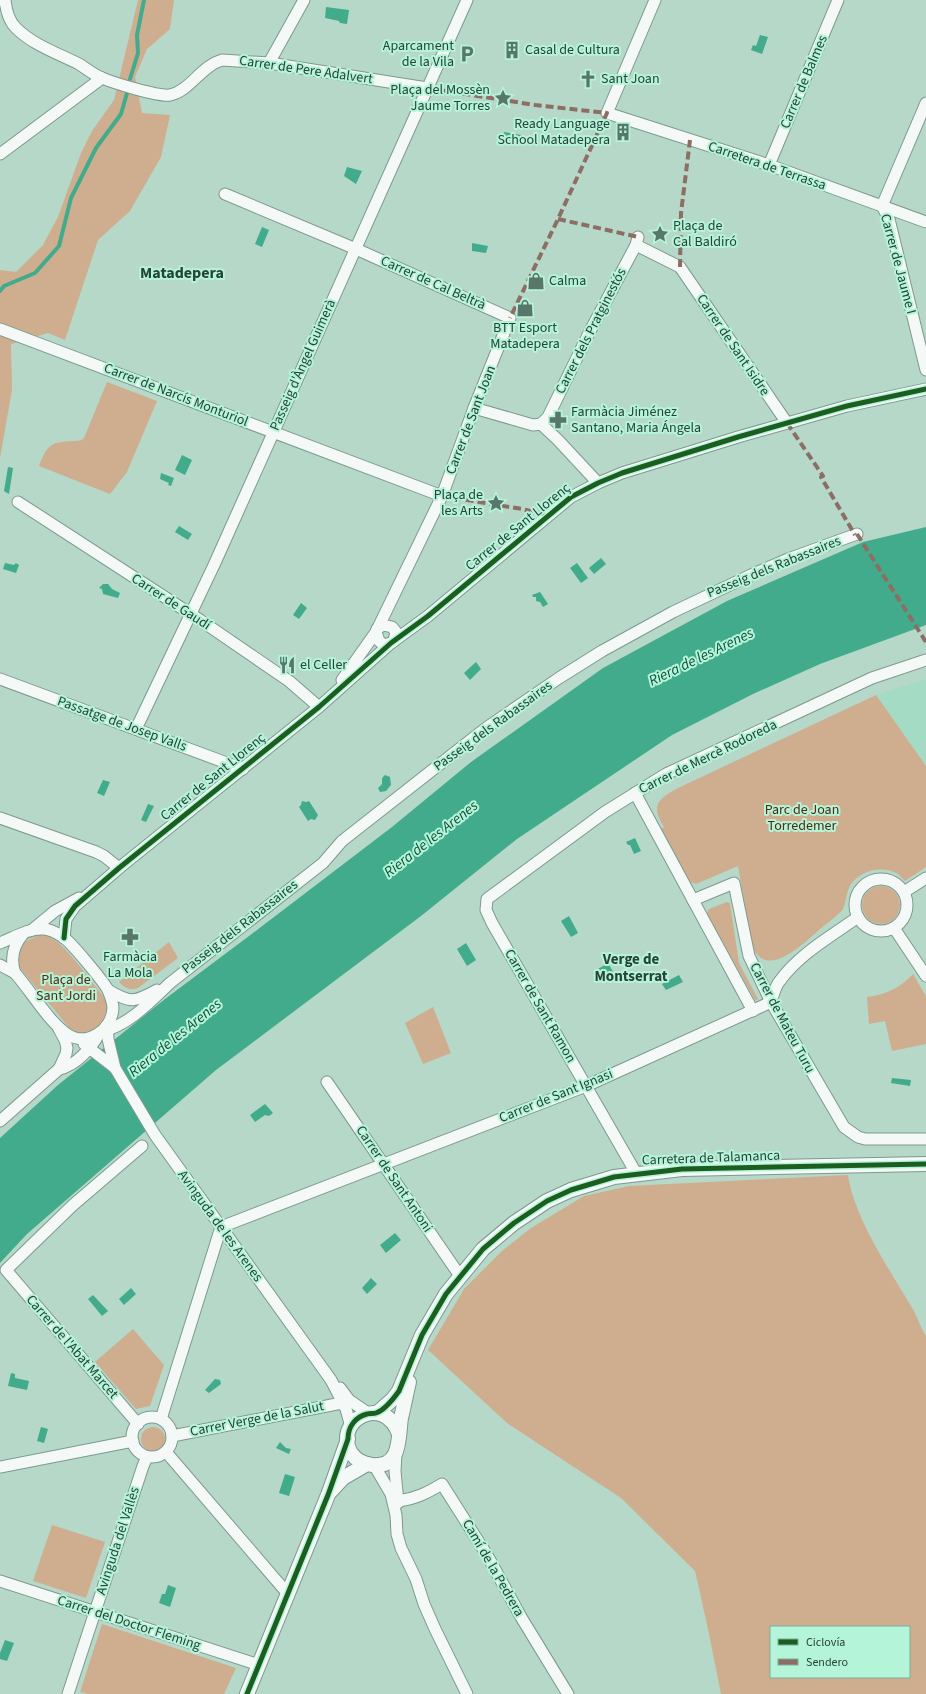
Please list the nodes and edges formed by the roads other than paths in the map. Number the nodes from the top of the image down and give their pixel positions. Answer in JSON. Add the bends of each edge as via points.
{"nodes":[{"id":1,"x":5,"y":0,"type":"edge"},
{"id":2,"x":304,"y":0,"type":"edge"},
{"id":3,"x":467,"y":0,"type":"edge"},
{"id":4,"x":655,"y":0,"type":"edge"},
{"id":5,"x":838,"y":0,"type":"edge"},
{"id":6,"x":269,"y":62,"type":"junction"},
{"id":7,"x":102,"y":78,"type":"junction"},
{"id":8,"x":427,"y":88,"type":"junction"},
{"id":9,"x":926,"y":102,"type":"edge"},
{"id":10,"x":0,"y":154,"type":"edge"},
{"id":11,"x":769,"y":164,"type":"junction"},
{"id":12,"x":225,"y":194,"type":"dead end"},
{"id":13,"x":882,"y":206,"type":"junction"},
{"id":14,"x":926,"y":222,"type":"edge"},
{"id":15,"x":637,"y":241,"type":"joint"},
{"id":16,"x":356,"y":249,"type":"junction"},
{"id":17,"x":510,"y":318,"type":"joint"},
{"id":18,"x":0,"y":329,"type":"edge"},
{"id":19,"x":926,"y":370,"type":"edge"},
{"id":20,"x":926,"y":389,"type":"edge"},
{"id":21,"x":474,"y":408,"type":"junction"},
{"id":22,"x":786,"y":423,"type":"junction"},
{"id":23,"x":541,"y":424,"type":"junction"},
{"id":24,"x":273,"y":432,"type":"junction"},
{"id":25,"x":598,"y":483,"type":"junction"},
{"id":26,"x":442,"y":496,"type":"junction"},
{"id":27,"x":18,"y":502,"type":"dead end"},
{"id":28,"x":857,"y":534,"type":"dead end"},
{"id":29,"x":191,"y":614,"type":"junction"},
{"id":30,"x":377,"y":631,"type":"junction"},
{"id":31,"x":392,"y":642,"type":"junction"},
{"id":32,"x":926,"y":660,"type":"edge"},
{"id":33,"x":0,"y":679,"type":"edge"},
{"id":34,"x":331,"y":695,"type":"junction"},
{"id":35,"x":319,"y":707,"type":"junction"},
{"id":36,"x":136,"y":729,"type":"junction"},
{"id":37,"x":243,"y":768,"type":"junction"},
{"id":38,"x":635,"y":793,"type":"junction"},
{"id":39,"x":0,"y":818,"type":"edge"},
{"id":40,"x":119,"y":868,"type":"junction"},
{"id":41,"x":926,"y":878,"type":"edge"},
{"id":42,"x":92,"y":892,"type":"junction"},
{"id":43,"x":904,"y":892,"type":"junction"},
{"id":44,"x":488,"y":899,"type":"joint"},
{"id":45,"x":693,"y":900,"type":"junction"},
{"id":46,"x":858,"y":917,"type":"junction"},
{"id":47,"x":894,"y":928,"type":"junction"},
{"id":48,"x":27,"y":932,"type":"junction"},
{"id":49,"x":64,"y":938,"type":"junction"},
{"id":50,"x":0,"y":944,"type":"edge"},
{"id":51,"x":0,"y":965,"type":"edge"},
{"id":52,"x":15,"y":973,"type":"junction"},
{"id":53,"x":926,"y":976,"type":"edge"},
{"id":54,"x":170,"y":983,"type":"junction"},
{"id":55,"x":108,"y":990,"type":"junction"},
{"id":56,"x":770,"y":1002,"type":"junction"},
{"id":57,"x":754,"y":1010,"type":"junction"},
{"id":58,"x":56,"y":1024,"type":"junction"},
{"id":59,"x":104,"y":1032,"type":"junction"},
{"id":60,"x":79,"y":1039,"type":"junction"},
{"id":61,"x":91,"y":1050,"type":"junction"},
{"id":62,"x":115,"y":1068,"type":"junction"},
{"id":63,"x":59,"y":1069,"type":"junction"},
{"id":64,"x":327,"y":1082,"type":"dead end"},
{"id":65,"x":586,"y":1086,"type":"junction"},
{"id":66,"x":0,"y":1121,"type":"edge"},
{"id":67,"x":926,"y":1139,"type":"edge"},
{"id":68,"x":142,"y":1146,"type":"dead end"},
{"id":69,"x":384,"y":1164,"type":"junction"},
{"id":70,"x":926,"y":1164,"type":"edge"},
{"id":71,"x":636,"y":1173,"type":"junction"},
{"id":72,"x":221,"y":1227,"type":"junction"},
{"id":73,"x":460,"y":1276,"type":"junction"},
{"id":74,"x":413,"y":1360,"type":"junction"},
{"id":75,"x":331,"y":1380,"type":"junction"},
{"id":76,"x":342,"y":1403,"type":"junction"},
{"id":77,"x":372,"y":1413,"type":"junction"},
{"id":78,"x":161,"y":1420,"type":"junction"},
{"id":79,"x":138,"y":1424,"type":"junction"},
{"id":80,"x":349,"y":1433,"type":"junction"},
{"id":81,"x":399,"y":1434,"type":"junction"},
{"id":82,"x":172,"y":1436,"type":"junction"},
{"id":83,"x":133,"y":1441,"type":"junction"},
{"id":84,"x":166,"y":1452,"type":"junction"},
{"id":85,"x":396,"y":1453,"type":"junction"},
{"id":86,"x":147,"y":1457,"type":"junction"},
{"id":87,"x":370,"y":1465,"type":"junction"},
{"id":88,"x":0,"y":1467,"type":"edge"},
{"id":89,"x":328,"y":1496,"type":"junction"},
{"id":90,"x":398,"y":1500,"type":"junction"},
{"id":91,"x":396,"y":1515,"type":"junction"},
{"id":92,"x":0,"y":1581,"type":"edge"},
{"id":93,"x":288,"y":1594,"type":"junction"},
{"id":94,"x":95,"y":1612,"type":"junction"},
{"id":95,"x":259,"y":1665,"type":"junction"},
{"id":96,"x":68,"y":1694,"type":"edge"},
{"id":97,"x":247,"y":1694,"type":"edge"},
{"id":98,"x":467,"y":1694,"type":"edge"},
{"id":99,"x":568,"y":1694,"type":"edge"}],
"edges":[{"from":1,"to":7,"type":"street","name":"Carrer de Pere Adalvert","via":[[8,17],[15,27],[44,48]]},
{"from":2,"to":6,"type":"street"},
{"from":3,"to":8,"type":"street","name":"Passeig d'Àngel Guimerà"},
{"from":4,"to":11,"type":"street","name":"Carretera de Terrassa","via":[[607,113]]},
{"from":5,"to":11,"type":"street","name":"Carrer de Balmes"},
{"from":6,"to":7,"type":"street","name":"Carrer de Pere Adalvert","via":[[222,60],[204,69],[178,93],[163,96]]},
{"from":6,"to":8,"type":"street","name":"Carrer de Pere Adalvert"},
{"from":7,"to":10,"type":"street"},
{"from":8,"to":16,"type":"street","name":"Passeig d'Àngel Guimerà"},
{"from":9,"to":13,"type":"street"},
{"from":11,"to":13,"type":"street","name":"Carretera de Terrassa"},
{"from":12,"to":16,"type":"street","name":"Carrer de Cal Beltrà"},
{"from":13,"to":14,"type":"street","name":"Carretera de Terrassa"},
{"from":13,"to":19,"type":"street","name":"Carrer de Jaume I","via":[[889,219]]},
{"from":15,"to":22,"type":"street","name":"Carrer de Sant Isidre","via":[[680,267]]},
{"from":15,"to":23,"type":"street","name":"Carrer dels Pratginestós","via":[[548,417]]},
{"from":16,"to":17,"type":"street","name":"Carrer de Cal Beltrà"},
{"from":16,"to":24,"type":"street","name":"Passeig d'Àngel Guimerà"},
{"from":17,"to":21,"type":"street","name":"Carrer de Sant Joan"},
{"from":18,"to":24,"type":"street","name":"Carrer de Narcís Monturiol"},
{"from":20,"to":22,"type":"street","name":"Carrer de Sant Llorenç","via":[[847,406]]},
{"from":21,"to":23,"type":"street"},
{"from":21,"to":26,"type":"street","name":"Carrer de Sant Joan"},
{"from":22,"to":25,"type":"street","name":"Carrer de Sant Llorenç","via":[[637,468]]},
{"from":23,"to":25,"type":"street"},
{"from":24,"to":26,"type":"street","name":"Carrer de Narcís Monturiol"},
{"from":24,"to":29,"type":"street","name":"Passeig d'Àngel Guimerà"},
{"from":25,"to":31,"type":"street","name":"Carrer de Sant Llorenç","via":[[571,497],[547,515],[486,569]]},
{"from":26,"to":30,"type":"street","name":"Carrer de Sant Joan"},
{"from":27,"to":29,"type":"street","name":"Carrer de Gaudí"},
{"from":28,"to":54,"type":"street","name":"Passeig dels Rabassaires","via":[[788,559],[702,598],[602,651],[559,678],[486,728],[383,808],[342,841],[317,867]]},
{"from":29,"to":35,"type":"street","name":"Carrer de Gaudí","via":[[289,681]]},
{"from":29,"to":36,"type":"street","name":"Passeig d'Àngel Guimerà"},
{"from":30,"to":31,"type":"street","via":[[379,642],[384,645]]},
{"from":30,"to":31,"type":"street","via":[[382,625],[392,626],[396,632]]},
{"from":30,"to":34,"type":"street","name":"Carrer de Sant Joan"},
{"from":31,"to":34,"type":"street","name":"Carrer de Sant Llorenç"},
{"from":32,"to":38,"type":"street","name":"Carrer de Mercè Rodoreda","via":[[872,678],[666,774]]},
{"from":33,"to":36,"type":"street","name":"Passatge de Josep Valls"},
{"from":34,"to":35,"type":"street","name":"Carrer de Sant Llorenç"},
{"from":35,"to":37,"type":"street","name":"Carrer de Sant Llorenç"},
{"from":36,"to":37,"type":"street","name":"Passatge de Josep Valls"},
{"from":37,"to":40,"type":"street","name":"Carrer de Sant Llorenç"},
{"from":38,"to":44,"type":"street","name":"Carrer de Mercè Rodoreda","via":[[559,845]]},
{"from":38,"to":45,"type":"street","name":"Carrer de Mateu Turu"},
{"from":39,"to":40,"type":"street","via":[[100,854]]},
{"from":40,"to":42,"type":"street","name":"Carrer de Sant Llorenç"},
{"from":41,"to":43,"type":"street"},
{"from":42,"to":48,"type":"street","name":"Carrer de Sant Llorenç","via":[[55,912]]},
{"from":42,"to":49,"type":"street","name":"Carrer de Sant Llorenç","via":[[70,912],[66,920]]},
{"from":43,"to":46,"type":"street","via":[[891,880],[873,879],[864,884],[855,898]]},
{"from":43,"to":47,"type":"street","via":[[907,906],[905,917]]},
{"from":44,"to":65,"type":"street","name":"Carrer de Sant Ramon","via":[[486,910],[492,923]]},
{"from":45,"to":56,"type":"street","name":"Carrer de Mateu Turu","via":[[734,883],[749,956]]},
{"from":45,"to":57,"type":"street","name":"Carrer de Mateu Turu"},
{"from":46,"to":47,"type":"street","via":[[868,928],[876,931]]},
{"from":46,"to":56,"type":"street","via":[[810,950],[796,963],[778,983]]},
{"from":47,"to":53,"type":"street"},
{"from":48,"to":49,"type":"street","via":[[46,929]]},
{"from":48,"to":50,"type":"street"},
{"from":48,"to":52,"type":"street","via":[[18,941],[12,957]]},
{"from":49,"to":55,"type":"street"},
{"from":51,"to":52,"type":"street"},
{"from":52,"to":58,"type":"street"},
{"from":54,"to":55,"type":"street","name":"Passeig dels Rabassaires","via":[[132,1001]]},
{"from":54,"to":59,"type":"street","name":"Passeig dels Rabassaires","via":[[131,1017]]},
{"from":55,"to":59,"type":"street","via":[[113,1007]]},
{"from":56,"to":57,"type":"street","name":"Carrer de Sant Ignasi"},
{"from":56,"to":67,"type":"street","name":"Carrer de Mateu Turu","via":[[844,1127],[865,1140]]},
{"from":57,"to":65,"type":"street","name":"Carrer de Sant Ignasi"},
{"from":58,"to":60,"type":"street","via":[[66,1034]]},
{"from":58,"to":63,"type":"street","via":[[67,1048]]},
{"from":59,"to":60,"type":"street"},
{"from":59,"to":61,"type":"street"},
{"from":59,"to":62,"type":"street","name":"Avinguda de les Arenes"},
{"from":60,"to":61,"type":"street","name":"Avinguda de les Arenes"},
{"from":61,"to":62,"type":"street","name":"Avinguda de les Arenes"},
{"from":61,"to":63,"type":"street","via":[[65,1068]]},
{"from":62,"to":72,"type":"street","name":"Avinguda de les Arenes","via":[[154,1135]]},
{"from":63,"to":66,"type":"street"},
{"from":64,"to":69,"type":"street","name":"Carrer de Sant Antoni"},
{"from":65,"to":69,"type":"street","name":"Carrer de Sant Ignasi"},
{"from":65,"to":71,"type":"street","name":"Carrer de Sant Ramon"},
{"from":68,"to":79,"type":"street","name":"Carrer de l'Abat Marcet","via":[[73,1205],[6,1270]]},
{"from":69,"to":72,"type":"street","name":"Carrer de Sant Ignasi"},
{"from":69,"to":73,"type":"street","name":"Carrer de Sant Antoni"},
{"from":70,"to":71,"type":"street","name":"Carretera de Talamanca","via":[[682,1169]]},
{"from":71,"to":73,"type":"street","name":"Carretera de Talamanca","via":[[614,1176],[547,1201],[483,1249]]},
{"from":72,"to":75,"type":"street","name":"Avinguda de les Arenes"},
{"from":72,"to":78,"type":"street"},
{"from":73,"to":74,"type":"street","name":"Carretera de Talamanca","via":[[446,1294],[422,1335]]},
{"from":74,"to":77,"type":"street","via":[[399,1392]]},
{"from":74,"to":81,"type":"street","via":[[414,1366]]},
{"from":75,"to":76,"type":"street","name":"Avinguda de les Arenes"},
{"from":75,"to":77,"type":"street","name":"Avinguda de les Arenes","via":[[349,1400]]},
{"from":76,"to":80,"type":"street","name":"Avinguda de les Arenes"},
{"from":76,"to":82,"type":"street","name":"Carrer Verge de la Salut"},
{"from":77,"to":80,"type":"street","via":[[357,1418]]},
{"from":77,"to":81,"type":"street","via":[[385,1415],[392,1420]]},
{"from":78,"to":79,"type":"street","via":[[151,1418]]},
{"from":78,"to":82,"type":"street","via":[[166,1423]]},
{"from":79,"to":83,"type":"street","via":[[134,1429]]},
{"from":80,"to":87,"type":"street","via":[[352,1454],[362,1463]]},
{"from":80,"to":89,"type":"street"},
{"from":81,"to":85,"type":"street"},
{"from":82,"to":84,"type":"street","via":[[172,1442]]},
{"from":83,"to":86,"type":"street","via":[[138,1451]]},
{"from":83,"to":88,"type":"street"},
{"from":84,"to":86,"type":"street","via":[[160,1456]]},
{"from":84,"to":93,"type":"street"},
{"from":85,"to":87,"type":"street","via":[[386,1462]]},
{"from":85,"to":90,"type":"street"},
{"from":86,"to":94,"type":"street","name":"Avinguda del Vallès"},
{"from":87,"to":89,"type":"street","via":[[343,1478]]},
{"from":87,"to":91,"type":"street","via":[[391,1494]]},
{"from":89,"to":93,"type":"street"},
{"from":90,"to":91,"type":"street"},
{"from":90,"to":99,"type":"street","name":"Camí de la Pedrera","via":[[423,1495],[442,1484],[487,1555]]},
{"from":91,"to":98,"type":"street","via":[[401,1548],[435,1629]]},
{"from":92,"to":94,"type":"street","name":"Carrer del Doctor Fleming"},
{"from":93,"to":95,"type":"street"},
{"from":94,"to":95,"type":"street","name":"Carrer del Doctor Fleming"},
{"from":94,"to":96,"type":"street","name":"Avinguda del Vallès"},
{"from":95,"to":97,"type":"street"}]}
